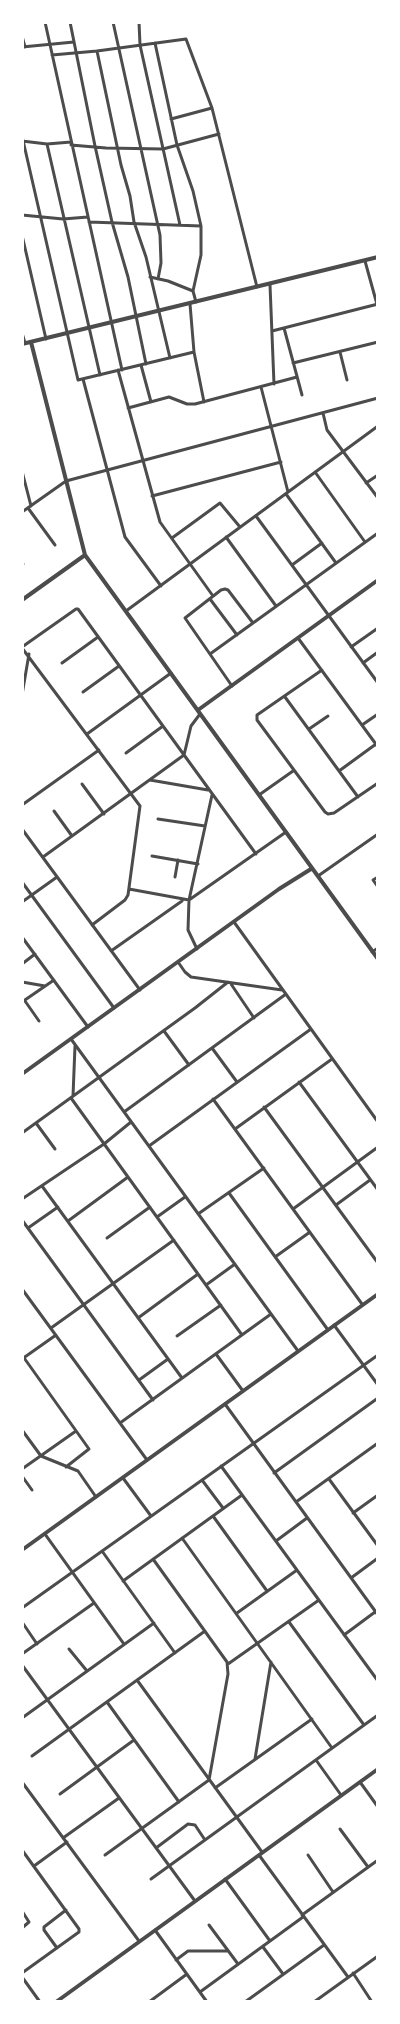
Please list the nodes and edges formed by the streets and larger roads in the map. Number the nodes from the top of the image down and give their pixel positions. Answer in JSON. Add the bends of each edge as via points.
{"nodes":[{"id":1,"x":45,"y":22,"type":"edge"},
{"id":2,"x":70,"y":22,"type":"edge"},
{"id":3,"x":113,"y":22,"type":"edge"},
{"id":4,"x":139,"y":22,"type":"edge"},
{"id":5,"x":22,"y":36,"type":"edge"},
{"id":6,"x":74,"y":42,"type":"junction"},
{"id":7,"x":155,"y":43,"type":"junction"},
{"id":8,"x":50,"y":44,"type":"junction"},
{"id":9,"x":140,"y":45,"type":"junction"},
{"id":10,"x":24,"y":47,"type":"edge"},
{"id":11,"x":118,"y":48,"type":"junction"},
{"id":12,"x":97,"y":51,"type":"junction"},
{"id":13,"x":76,"y":54,"type":"junction"},
{"id":14,"x":52,"y":55,"type":"junction"},
{"id":15,"x":212,"y":108,"type":"junction"},
{"id":16,"x":171,"y":119,"type":"junction"},
{"id":17,"x":219,"y":134,"type":"junction"},
{"id":18,"x":23,"y":139,"type":"edge"},
{"id":19,"x":47,"y":144,"type":"junction"},
{"id":20,"x":71,"y":144,"type":"junction"},
{"id":21,"x":177,"y":145,"type":"junction"},
{"id":22,"x":95,"y":146,"type":"junction"},
{"id":23,"x":118,"y":148,"type":"junction"},
{"id":24,"x":140,"y":149,"type":"junction"},
{"id":25,"x":163,"y":149,"type":"junction"},
{"id":26,"x":22,"y":215,"type":"edge"},
{"id":27,"x":40,"y":216,"type":"junction"},
{"id":28,"x":88,"y":217,"type":"junction"},
{"id":29,"x":63,"y":219,"type":"junction"},
{"id":30,"x":89,"y":222,"type":"junction"},
{"id":31,"x":112,"y":222,"type":"junction"},
{"id":32,"x":134,"y":222,"type":"junction"},
{"id":33,"x":158,"y":224,"type":"junction"},
{"id":34,"x":180,"y":225,"type":"junction"},
{"id":35,"x":201,"y":226,"type":"junction"},
{"id":36,"x":22,"y":235,"type":"edge"},
{"id":37,"x":378,"y":257,"type":"edge"},
{"id":38,"x":365,"y":261,"type":"junction"},
{"id":39,"x":150,"y":277,"type":"junction"},
{"id":40,"x":158,"y":279,"type":"junction"},
{"id":41,"x":270,"y":285,"type":"junction"},
{"id":42,"x":258,"y":288,"type":"junction"},
{"id":43,"x":193,"y":291,"type":"junction"},
{"id":44,"x":196,"y":303,"type":"junction"},
{"id":45,"x":190,"y":304,"type":"junction"},
{"id":46,"x":377,"y":305,"type":"edge"},
{"id":47,"x":158,"y":312,"type":"junction"},
{"id":48,"x":136,"y":317,"type":"junction"},
{"id":49,"x":111,"y":322,"type":"junction"},
{"id":50,"x":89,"y":328,"type":"junction"},
{"id":51,"x":284,"y":328,"type":"junction"},
{"id":52,"x":272,"y":331,"type":"junction"},
{"id":53,"x":22,"y":333,"type":"edge"},
{"id":54,"x":68,"y":333,"type":"junction"},
{"id":55,"x":46,"y":339,"type":"junction"},
{"id":56,"x":31,"y":342,"type":"junction"},
{"id":57,"x":378,"y":342,"type":"edge"},
{"id":58,"x":24,"y":344,"type":"edge"},
{"id":59,"x":194,"y":352,"type":"junction"},
{"id":60,"x":340,"y":352,"type":"junction"},
{"id":61,"x":170,"y":358,"type":"junction"},
{"id":62,"x":294,"y":363,"type":"junction"},
{"id":63,"x":146,"y":364,"type":"junction"},
{"id":64,"x":141,"y":365,"type":"junction"},
{"id":65,"x":120,"y":370,"type":"junction"},
{"id":66,"x":100,"y":375,"type":"junction"},
{"id":67,"x":297,"y":378,"type":"junction"},
{"id":68,"x":83,"y":379,"type":"junction"},
{"id":69,"x":347,"y":380,"type":"dead end"},
{"id":70,"x":274,"y":384,"type":"junction"},
{"id":71,"x":261,"y":387,"type":"junction"},
{"id":72,"x":302,"y":395,"type":"dead end"},
{"id":73,"x":378,"y":398,"type":"edge"},
{"id":74,"x":151,"y":402,"type":"junction"},
{"id":75,"x":204,"y":402,"type":"junction"},
{"id":76,"x":128,"y":408,"type":"junction"},
{"id":77,"x":323,"y":413,"type":"junction"},
{"id":78,"x":378,"y":426,"type":"edge"},
{"id":79,"x":271,"y":427,"type":"junction"},
{"id":80,"x":343,"y":452,"type":"junction"},
{"id":81,"x":143,"y":461,"type":"junction"},
{"id":82,"x":280,"y":462,"type":"junction"},
{"id":83,"x":22,"y":471,"type":"edge"},
{"id":84,"x":107,"y":471,"type":"junction"},
{"id":85,"x":315,"y":472,"type":"junction"},
{"id":86,"x":378,"y":475,"type":"edge"},
{"id":87,"x":66,"y":481,"type":"junction"},
{"id":88,"x":366,"y":483,"type":"junction"},
{"id":89,"x":287,"y":493,"type":"junction"},
{"id":90,"x":152,"y":496,"type":"junction"},
{"id":91,"x":378,"y":498,"type":"edge"},
{"id":92,"x":30,"y":507,"type":"junction"},
{"id":93,"x":22,"y":512,"type":"edge"},
{"id":94,"x":256,"y":516,"type":"junction"},
{"id":95,"x":240,"y":527,"type":"junction"},
{"id":96,"x":378,"y":533,"type":"edge"},
{"id":97,"x":226,"y":537,"type":"junction"},
{"id":98,"x":172,"y":538,"type":"junction"},
{"id":99,"x":365,"y":542,"type":"junction"},
{"id":100,"x":322,"y":543,"type":"junction"},
{"id":101,"x":55,"y":545,"type":"dead end"},
{"id":102,"x":84,"y":555,"type":"junction"},
{"id":103,"x":336,"y":563,"type":"junction"},
{"id":104,"x":190,"y":564,"type":"junction"},
{"id":105,"x":292,"y":565,"type":"junction"},
{"id":106,"x":378,"y":580,"type":"edge"},
{"id":107,"x":306,"y":585,"type":"junction"},
{"id":108,"x":160,"y":586,"type":"junction"},
{"id":109,"x":213,"y":596,"type":"junction"},
{"id":110,"x":210,"y":599,"type":"junction"},
{"id":111,"x":22,"y":600,"type":"edge"},
{"id":112,"x":276,"y":606,"type":"junction"},
{"id":113,"x":126,"y":611,"type":"junction"},
{"id":114,"x":329,"y":616,"type":"junction"},
{"id":115,"x":253,"y":623,"type":"junction"},
{"id":116,"x":378,"y":628,"type":"edge"},
{"id":117,"x":236,"y":635,"type":"junction"},
{"id":118,"x":98,"y":637,"type":"junction"},
{"id":119,"x":298,"y":638,"type":"junction"},
{"id":120,"x":22,"y":647,"type":"edge"},
{"id":121,"x":351,"y":647,"type":"junction"},
{"id":122,"x":378,"y":652,"type":"edge"},
{"id":123,"x":29,"y":654,"type":"junction"},
{"id":124,"x":210,"y":654,"type":"junction"},
{"id":125,"x":62,"y":663,"type":"dead end"},
{"id":126,"x":363,"y":663,"type":"junction"},
{"id":127,"x":119,"y":666,"type":"junction"},
{"id":128,"x":322,"y":670,"type":"junction"},
{"id":129,"x":170,"y":673,"type":"junction"},
{"id":130,"x":378,"y":683,"type":"edge"},
{"id":131,"x":232,"y":686,"type":"junction"},
{"id":132,"x":83,"y":692,"type":"dead end"},
{"id":133,"x":22,"y":695,"type":"edge"},
{"id":134,"x":140,"y":695,"type":"junction"},
{"id":135,"x":285,"y":696,"type":"junction"},
{"id":136,"x":199,"y":712,"type":"junction"},
{"id":137,"x":378,"y":714,"type":"edge"},
{"id":138,"x":328,"y":716,"type":"dead end"},
{"id":139,"x":362,"y":725,"type":"junction"},
{"id":140,"x":163,"y":726,"type":"junction"},
{"id":141,"x":309,"y":729,"type":"junction"},
{"id":142,"x":87,"y":734,"type":"junction"},
{"id":143,"x":377,"y":746,"type":"edge"},
{"id":144,"x":99,"y":750,"type":"junction"},
{"id":145,"x":126,"y":753,"type":"dead end"},
{"id":146,"x":184,"y":755,"type":"junction"},
{"id":147,"x":294,"y":771,"type":"junction"},
{"id":148,"x":339,"y":771,"type":"junction"},
{"id":149,"x":150,"y":780,"type":"junction"},
{"id":150,"x":378,"y":783,"type":"edge"},
{"id":151,"x":82,"y":784,"type":"dead end"},
{"id":152,"x":208,"y":790,"type":"junction"},
{"id":153,"x":131,"y":794,"type":"junction"},
{"id":154,"x":212,"y":795,"type":"junction"},
{"id":155,"x":259,"y":796,"type":"junction"},
{"id":156,"x":358,"y":797,"type":"junction"},
{"id":157,"x":22,"y":805,"type":"edge"},
{"id":158,"x":54,"y":811,"type":"dead end"},
{"id":159,"x":104,"y":814,"type":"junction"},
{"id":160,"x":158,"y":819,"type":"dead end"},
{"id":161,"x":205,"y":826,"type":"junction"},
{"id":162,"x":22,"y":829,"type":"edge"},
{"id":163,"x":286,"y":832,"type":"junction"},
{"id":164,"x":378,"y":834,"type":"edge"},
{"id":165,"x":72,"y":836,"type":"junction"},
{"id":166,"x":256,"y":854,"type":"junction"},
{"id":167,"x":152,"y":856,"type":"dead end"},
{"id":168,"x":43,"y":857,"type":"junction"},
{"id":169,"x":178,"y":860,"type":"junction"},
{"id":170,"x":198,"y":864,"type":"junction"},
{"id":171,"x":311,"y":869,"type":"junction"},
{"id":172,"x":175,"y":876,"type":"dead end"},
{"id":173,"x":318,"y":876,"type":"junction"},
{"id":174,"x":57,"y":877,"type":"junction"},
{"id":175,"x":378,"y":877,"type":"edge"},
{"id":176,"x":22,"y":882,"type":"edge"},
{"id":177,"x":378,"y":887,"type":"edge"},
{"id":178,"x":129,"y":889,"type":"junction"},
{"id":179,"x":32,"y":895,"type":"junction"},
{"id":180,"x":182,"y":900,"type":"junction"},
{"id":181,"x":189,"y":900,"type":"junction"},
{"id":182,"x":22,"y":902,"type":"edge"},
{"id":183,"x":234,"y":922,"type":"junction"},
{"id":184,"x":92,"y":925,"type":"junction"},
{"id":185,"x":22,"y":937,"type":"edge"},
{"id":186,"x":378,"y":948,"type":"edge"},
{"id":187,"x":197,"y":949,"type":"junction"},
{"id":188,"x":111,"y":951,"type":"junction"},
{"id":189,"x":372,"y":952,"type":"junction"},
{"id":190,"x":35,"y":954,"type":"junction"},
{"id":191,"x":378,"y":959,"type":"edge"},
{"id":192,"x":178,"y":962,"type":"junction"},
{"id":193,"x":22,"y":964,"type":"edge"},
{"id":194,"x":54,"y":980,"type":"junction"},
{"id":195,"x":22,"y":982,"type":"edge"},
{"id":196,"x":229,"y":983,"type":"junction"},
{"id":197,"x":45,"y":986,"type":"junction"},
{"id":198,"x":140,"y":990,"type":"junction"},
{"id":199,"x":283,"y":990,"type":"junction"},
{"id":200,"x":286,"y":994,"type":"junction"},
{"id":201,"x":24,"y":1002,"type":"edge"},
{"id":202,"x":114,"y":1008,"type":"junction"},
{"id":203,"x":254,"y":1018,"type":"junction"},
{"id":204,"x":39,"y":1021,"type":"dead end"},
{"id":205,"x":88,"y":1027,"type":"junction"},
{"id":206,"x":311,"y":1029,"type":"junction"},
{"id":207,"x":164,"y":1031,"type":"junction"},
{"id":208,"x":71,"y":1039,"type":"junction"},
{"id":209,"x":76,"y":1045,"type":"junction"},
{"id":210,"x":212,"y":1048,"type":"junction"},
{"id":211,"x":332,"y":1059,"type":"junction"},
{"id":212,"x":189,"y":1065,"type":"junction"},
{"id":213,"x":22,"y":1074,"type":"edge"},
{"id":214,"x":99,"y":1078,"type":"junction"},
{"id":215,"x":237,"y":1082,"type":"junction"},
{"id":216,"x":299,"y":1082,"type":"junction"},
{"id":217,"x":72,"y":1097,"type":"junction"},
{"id":218,"x":213,"y":1100,"type":"junction"},
{"id":219,"x":264,"y":1108,"type":"junction"},
{"id":220,"x":124,"y":1112,"type":"junction"},
{"id":221,"x":131,"y":1122,"type":"junction"},
{"id":222,"x":378,"y":1122,"type":"edge"},
{"id":223,"x":36,"y":1123,"type":"junction"},
{"id":224,"x":235,"y":1129,"type":"junction"},
{"id":225,"x":22,"y":1133,"type":"edge"},
{"id":226,"x":104,"y":1144,"type":"junction"},
{"id":227,"x":149,"y":1146,"type":"junction"},
{"id":228,"x":378,"y":1147,"type":"edge"},
{"id":229,"x":55,"y":1149,"type":"dead end"},
{"id":230,"x":357,"y":1162,"type":"junction"},
{"id":231,"x":264,"y":1168,"type":"junction"},
{"id":232,"x":128,"y":1177,"type":"junction"},
{"id":233,"x":370,"y":1180,"type":"junction"},
{"id":234,"x":42,"y":1186,"type":"junction"},
{"id":235,"x":322,"y":1187,"type":"junction"},
{"id":236,"x":378,"y":1190,"type":"edge"},
{"id":237,"x":229,"y":1193,"type":"junction"},
{"id":238,"x":186,"y":1197,"type":"junction"},
{"id":239,"x":22,"y":1200,"type":"edge"},
{"id":240,"x":336,"y":1205,"type":"junction"},
{"id":241,"x":58,"y":1207,"type":"junction"},
{"id":242,"x":150,"y":1207,"type":"junction"},
{"id":243,"x":293,"y":1209,"type":"junction"},
{"id":244,"x":198,"y":1214,"type":"junction"},
{"id":245,"x":157,"y":1218,"type":"junction"},
{"id":246,"x":22,"y":1220,"type":"edge"},
{"id":247,"x":68,"y":1221,"type":"junction"},
{"id":248,"x":28,"y":1228,"type":"junction"},
{"id":249,"x":310,"y":1232,"type":"junction"},
{"id":250,"x":107,"y":1238,"type":"dead end"},
{"id":251,"x":174,"y":1240,"type":"junction"},
{"id":252,"x":276,"y":1257,"type":"junction"},
{"id":253,"x":378,"y":1263,"type":"edge"},
{"id":254,"x":235,"y":1264,"type":"junction"},
{"id":255,"x":198,"y":1274,"type":"junction"},
{"id":256,"x":113,"y":1284,"type":"junction"},
{"id":257,"x":206,"y":1285,"type":"junction"},
{"id":258,"x":22,"y":1289,"type":"edge"},
{"id":259,"x":378,"y":1294,"type":"edge"},
{"id":260,"x":362,"y":1304,"type":"junction"},
{"id":261,"x":84,"y":1305,"type":"junction"},
{"id":262,"x":221,"y":1305,"type":"junction"},
{"id":263,"x":271,"y":1314,"type":"junction"},
{"id":264,"x":138,"y":1318,"type":"junction"},
{"id":265,"x":334,"y":1325,"type":"junction"},
{"id":266,"x":51,"y":1328,"type":"junction"},
{"id":267,"x":328,"y":1330,"type":"junction"},
{"id":268,"x":242,"y":1334,"type":"junction"},
{"id":269,"x":56,"y":1335,"type":"junction"},
{"id":270,"x":177,"y":1336,"type":"dead end"},
{"id":271,"x":298,"y":1351,"type":"junction"},
{"id":272,"x":216,"y":1354,"type":"junction"},
{"id":273,"x":378,"y":1355,"type":"edge"},
{"id":274,"x":23,"y":1357,"type":"edge"},
{"id":275,"x":168,"y":1359,"type":"junction"},
{"id":276,"x":363,"y":1365,"type":"junction"},
{"id":277,"x":182,"y":1378,"type":"junction"},
{"id":278,"x":138,"y":1380,"type":"junction"},
{"id":279,"x":377,"y":1382,"type":"edge"},
{"id":280,"x":243,"y":1391,"type":"junction"},
{"id":281,"x":378,"y":1398,"type":"edge"},
{"id":282,"x":153,"y":1400,"type":"junction"},
{"id":283,"x":224,"y":1404,"type":"junction"},
{"id":284,"x":120,"y":1423,"type":"junction"},
{"id":285,"x":22,"y":1430,"type":"edge"},
{"id":286,"x":76,"y":1431,"type":"junction"},
{"id":287,"x":253,"y":1443,"type":"junction"},
{"id":288,"x":377,"y":1445,"type":"edge"},
{"id":289,"x":41,"y":1456,"type":"junction"},
{"id":290,"x":147,"y":1460,"type":"junction"},
{"id":291,"x":221,"y":1466,"type":"junction"},
{"id":292,"x":66,"y":1467,"type":"junction"},
{"id":293,"x":22,"y":1469,"type":"edge"},
{"id":294,"x":274,"y":1472,"type":"junction"},
{"id":295,"x":22,"y":1476,"type":"edge"},
{"id":296,"x":123,"y":1478,"type":"junction"},
{"id":297,"x":329,"y":1479,"type":"junction"},
{"id":298,"x":202,"y":1480,"type":"junction"},
{"id":299,"x":32,"y":1490,"type":"dead end"},
{"id":300,"x":242,"y":1495,"type":"junction"},
{"id":301,"x":378,"y":1495,"type":"edge"},
{"id":302,"x":96,"y":1497,"type":"junction"},
{"id":303,"x":296,"y":1502,"type":"junction"},
{"id":304,"x":223,"y":1508,"type":"junction"},
{"id":305,"x":353,"y":1513,"type":"junction"},
{"id":306,"x":151,"y":1516,"type":"junction"},
{"id":307,"x":212,"y":1516,"type":"junction"},
{"id":308,"x":308,"y":1518,"type":"junction"},
{"id":309,"x":45,"y":1534,"type":"junction"},
{"id":310,"x":182,"y":1538,"type":"junction"},
{"id":311,"x":276,"y":1541,"type":"junction"},
{"id":312,"x":378,"y":1546,"type":"edge"},
{"id":313,"x":23,"y":1550,"type":"edge"},
{"id":314,"x":102,"y":1551,"type":"junction"},
{"id":315,"x":378,"y":1558,"type":"edge"},
{"id":316,"x":153,"y":1559,"type":"junction"},
{"id":317,"x":297,"y":1570,"type":"junction"},
{"id":318,"x":72,"y":1572,"type":"junction"},
{"id":319,"x":351,"y":1578,"type":"junction"},
{"id":320,"x":123,"y":1580,"type":"junction"},
{"id":321,"x":267,"y":1591,"type":"junction"},
{"id":322,"x":319,"y":1600,"type":"junction"},
{"id":323,"x":94,"y":1602,"type":"junction"},
{"id":324,"x":22,"y":1608,"type":"edge"},
{"id":325,"x":237,"y":1613,"type":"junction"},
{"id":326,"x":376,"y":1613,"type":"edge"},
{"id":327,"x":22,"y":1622,"type":"edge"},
{"id":328,"x":289,"y":1622,"type":"junction"},
{"id":329,"x":154,"y":1623,"type":"junction"},
{"id":330,"x":205,"y":1631,"type":"junction"},
{"id":331,"x":344,"y":1634,"type":"junction"},
{"id":332,"x":259,"y":1643,"type":"junction"},
{"id":333,"x":37,"y":1644,"type":"junction"},
{"id":334,"x":124,"y":1644,"type":"junction"},
{"id":335,"x":70,"y":1649,"type":"dead end"},
{"id":336,"x":175,"y":1653,"type":"junction"},
{"id":337,"x":22,"y":1654,"type":"edge"},
{"id":338,"x":271,"y":1661,"type":"junction"},
{"id":339,"x":228,"y":1664,"type":"junction"},
{"id":340,"x":23,"y":1666,"type":"edge"},
{"id":341,"x":87,"y":1671,"type":"junction"},
{"id":342,"x":137,"y":1680,"type":"junction"},
{"id":343,"x":378,"y":1681,"type":"edge"},
{"id":344,"x":48,"y":1700,"type":"junction"},
{"id":345,"x":107,"y":1702,"type":"junction"},
{"id":346,"x":378,"y":1715,"type":"edge"},
{"id":347,"x":22,"y":1718,"type":"edge"},
{"id":348,"x":312,"y":1719,"type":"junction"},
{"id":349,"x":364,"y":1725,"type":"junction"},
{"id":350,"x":69,"y":1729,"type":"junction"},
{"id":351,"x":134,"y":1740,"type":"junction"},
{"id":352,"x":332,"y":1748,"type":"junction"},
{"id":353,"x":32,"y":1756,"type":"dead end"},
{"id":354,"x":254,"y":1759,"type":"junction"},
{"id":355,"x":316,"y":1760,"type":"junction"},
{"id":356,"x":97,"y":1767,"type":"junction"},
{"id":357,"x":378,"y":1769,"type":"edge"},
{"id":358,"x":210,"y":1780,"type":"junction"},
{"id":359,"x":22,"y":1782,"type":"edge"},
{"id":360,"x":360,"y":1782,"type":"junction"},
{"id":361,"x":216,"y":1788,"type":"junction"},
{"id":362,"x":60,"y":1794,"type":"dead end"},
{"id":363,"x":341,"y":1795,"type":"junction"},
{"id":364,"x":119,"y":1798,"type":"junction"},
{"id":365,"x":179,"y":1802,"type":"junction"},
{"id":366,"x":378,"y":1807,"type":"edge"},
{"id":367,"x":236,"y":1817,"type":"junction"},
{"id":368,"x":142,"y":1829,"type":"junction"},
{"id":369,"x":340,"y":1829,"type":"dead end"},
{"id":370,"x":63,"y":1838,"type":"junction"},
{"id":371,"x":205,"y":1840,"type":"junction"},
{"id":372,"x":67,"y":1842,"type":"junction"},
{"id":373,"x":156,"y":1848,"type":"junction"},
{"id":374,"x":22,"y":1850,"type":"edge"},
{"id":375,"x":260,"y":1854,"type":"junction"},
{"id":376,"x":105,"y":1855,"type":"dead end"},
{"id":377,"x":308,"y":1855,"type":"dead end"},
{"id":378,"x":377,"y":1861,"type":"edge"},
{"id":379,"x":34,"y":1866,"type":"junction"},
{"id":380,"x":169,"y":1866,"type":"junction"},
{"id":381,"x":368,"y":1867,"type":"junction"},
{"id":382,"x":152,"y":1879,"type":"dead end"},
{"id":383,"x":225,"y":1879,"type":"junction"},
{"id":384,"x":333,"y":1892,"type":"junction"},
{"id":385,"x":194,"y":1901,"type":"junction"},
{"id":386,"x":66,"y":1910,"type":"junction"},
{"id":387,"x":22,"y":1911,"type":"edge"},
{"id":388,"x":303,"y":1916,"type":"junction"},
{"id":389,"x":209,"y":1925,"type":"dead end"},
{"id":390,"x":22,"y":1928,"type":"edge"},
{"id":391,"x":155,"y":1930,"type":"junction"},
{"id":392,"x":270,"y":1941,"type":"junction"},
{"id":393,"x":139,"y":1942,"type":"junction"},
{"id":394,"x":324,"y":1945,"type":"junction"},
{"id":395,"x":262,"y":1946,"type":"junction"},
{"id":396,"x":57,"y":1948,"type":"junction"},
{"id":397,"x":228,"y":1951,"type":"junction"},
{"id":398,"x":378,"y":1956,"type":"edge"},
{"id":399,"x":176,"y":1960,"type":"junction"},
{"id":400,"x":238,"y":1964,"type":"junction"},
{"id":401,"x":22,"y":1973,"type":"edge"},
{"id":402,"x":353,"y":1973,"type":"junction"},
{"id":403,"x":187,"y":1974,"type":"junction"},
{"id":404,"x":283,"y":1974,"type":"junction"},
{"id":405,"x":22,"y":1977,"type":"edge"},
{"id":406,"x":348,"y":1977,"type":"junction"},
{"id":407,"x":200,"y":1992,"type":"junction"},
{"id":408,"x":40,"y":2002,"type":"edge"},
{"id":409,"x":56,"y":2002,"type":"edge"},
{"id":410,"x":150,"y":2002,"type":"edge"},
{"id":411,"x":207,"y":2002,"type":"edge"},
{"id":412,"x":245,"y":2002,"type":"edge"},
{"id":413,"x":314,"y":2002,"type":"edge"},
{"id":414,"x":372,"y":2002,"type":"edge"}],
"edges":[{"from":1,"to":8,"type":"street"},
{"from":2,"to":6,"type":"street"},
{"from":3,"to":11,"type":"street"},
{"from":4,"to":9,"type":"street"},
{"from":5,"to":10,"type":"street"},
{"from":6,"to":8,"type":"street"},
{"from":6,"to":13,"type":"street"},
{"from":7,"to":9,"type":"street"},
{"from":7,"to":15,"type":"street","via":[[186,39]]},
{"from":7,"to":16,"type":"street"},
{"from":8,"to":10,"type":"street"},
{"from":8,"to":14,"type":"street"},
{"from":9,"to":11,"type":"street"},
{"from":9,"to":25,"type":"street"},
{"from":11,"to":12,"type":"street"},
{"from":11,"to":24,"type":"street"},
{"from":12,"to":13,"type":"street"},
{"from":12,"to":23,"type":"street"},
{"from":13,"to":14,"type":"street"},
{"from":13,"to":22,"type":"street"},
{"from":14,"to":20,"type":"street"},
{"from":15,"to":16,"type":"street"},
{"from":15,"to":17,"type":"street"},
{"from":16,"to":21,"type":"street"},
{"from":17,"to":21,"type":"street"},
{"from":17,"to":42,"type":"street"},
{"from":18,"to":19,"type":"street"},
{"from":18,"to":27,"type":"street"},
{"from":19,"to":20,"type":"street"},
{"from":19,"to":29,"type":"street"},
{"from":20,"to":22,"type":"street"},
{"from":20,"to":28,"type":"street"},
{"from":21,"to":25,"type":"street"},
{"from":21,"to":35,"type":"street","via":[[194,191]]},
{"from":22,"to":23,"type":"street"},
{"from":22,"to":31,"type":"street"},
{"from":23,"to":24,"type":"street"},
{"from":23,"to":32,"type":"street"},
{"from":24,"to":25,"type":"street"},
{"from":24,"to":33,"type":"street"},
{"from":25,"to":34,"type":"street"},
{"from":26,"to":27,"type":"street"},
{"from":27,"to":29,"type":"street"},
{"from":27,"to":54,"type":"street"},
{"from":28,"to":29,"type":"street"},
{"from":28,"to":30,"type":"street"},
{"from":29,"to":50,"type":"street"},
{"from":30,"to":31,"type":"street"},
{"from":30,"to":49,"type":"street"},
{"from":31,"to":32,"type":"street"},
{"from":31,"to":48,"type":"street"},
{"from":32,"to":33,"type":"street"},
{"from":32,"to":39,"type":"street"},
{"from":33,"to":34,"type":"street"},
{"from":33,"to":40,"type":"street","via":[[161,263]]},
{"from":34,"to":35,"type":"street"},
{"from":35,"to":43,"type":"street","via":[[201,255]]},
{"from":36,"to":55,"type":"street"},
{"from":37,"to":38,"type":"street"},
{"from":38,"to":41,"type":"street"},
{"from":38,"to":46,"type":"street"},
{"from":39,"to":40,"type":"street"},
{"from":39,"to":47,"type":"street"},
{"from":40,"to":43,"type":"street"},
{"from":41,"to":42,"type":"street"},
{"from":41,"to":52,"type":"street"},
{"from":42,"to":44,"type":"street"},
{"from":43,"to":44,"type":"street"},
{"from":44,"to":45,"type":"street"},
{"from":45,"to":47,"type":"street"},
{"from":45,"to":59,"type":"street"},
{"from":46,"to":51,"type":"street"},
{"from":47,"to":48,"type":"street"},
{"from":47,"to":61,"type":"street"},
{"from":48,"to":49,"type":"street"},
{"from":48,"to":63,"type":"street"},
{"from":49,"to":50,"type":"street"},
{"from":49,"to":65,"type":"street"},
{"from":50,"to":54,"type":"street"},
{"from":50,"to":66,"type":"street"},
{"from":51,"to":52,"type":"street"},
{"from":51,"to":62,"type":"street"},
{"from":52,"to":70,"type":"street"},
{"from":53,"to":58,"type":"street"},
{"from":54,"to":55,"type":"street"},
{"from":54,"to":68,"type":"street","via":[[78,380]]},
{"from":55,"to":56,"type":"street"},
{"from":56,"to":58,"type":"street"},
{"from":56,"to":87,"type":"street"},
{"from":57,"to":60,"type":"street"},
{"from":59,"to":61,"type":"street"},
{"from":59,"to":75,"type":"street"},
{"from":60,"to":62,"type":"street"},
{"from":60,"to":69,"type":"street"},
{"from":61,"to":63,"type":"street"},
{"from":62,"to":67,"type":"street"},
{"from":63,"to":64,"type":"street"},
{"from":64,"to":65,"type":"street"},
{"from":64,"to":74,"type":"street"},
{"from":65,"to":66,"type":"street"},
{"from":65,"to":76,"type":"street"},
{"from":66,"to":68,"type":"street"},
{"from":67,"to":70,"type":"street"},
{"from":67,"to":72,"type":"street"},
{"from":68,"to":84,"type":"street"},
{"from":70,"to":71,"type":"street"},
{"from":71,"to":75,"type":"street"},
{"from":71,"to":79,"type":"street"},
{"from":73,"to":77,"type":"street"},
{"from":74,"to":75,"type":"street","via":[[169,397],[187,404]]},
{"from":74,"to":76,"type":"street"},
{"from":76,"to":81,"type":"street"},
{"from":77,"to":79,"type":"street"},
{"from":77,"to":80,"type":"street","via":[[327,430]]},
{"from":78,"to":80,"type":"street"},
{"from":79,"to":81,"type":"street"},
{"from":79,"to":82,"type":"street"},
{"from":80,"to":85,"type":"street"},
{"from":80,"to":88,"type":"street"},
{"from":81,"to":84,"type":"street"},
{"from":81,"to":90,"type":"street"},
{"from":82,"to":89,"type":"street"},
{"from":82,"to":90,"type":"street"},
{"from":83,"to":92,"type":"street"},
{"from":84,"to":87,"type":"street"},
{"from":84,"to":108,"type":"street","via":[[125,537]]},
{"from":85,"to":89,"type":"street"},
{"from":85,"to":99,"type":"street"},
{"from":86,"to":88,"type":"street"},
{"from":87,"to":92,"type":"street"},
{"from":87,"to":102,"type":"street"},
{"from":88,"to":91,"type":"street"},
{"from":89,"to":94,"type":"street"},
{"from":89,"to":100,"type":"street"},
{"from":90,"to":98,"type":"street","via":[[160,522]]},
{"from":92,"to":93,"type":"street"},
{"from":92,"to":101,"type":"street"},
{"from":94,"to":95,"type":"street"},
{"from":94,"to":105,"type":"street"},
{"from":95,"to":97,"type":"street"},
{"from":95,"to":98,"type":"street","via":[[221,503]]},
{"from":96,"to":99,"type":"street"},
{"from":97,"to":104,"type":"street"},
{"from":97,"to":112,"type":"street"},
{"from":98,"to":104,"type":"street"},
{"from":99,"to":103,"type":"street"},
{"from":100,"to":103,"type":"street"},
{"from":100,"to":105,"type":"street"},
{"from":102,"to":111,"type":"street"},
{"from":102,"to":113,"type":"street"},
{"from":103,"to":107,"type":"street"},
{"from":104,"to":108,"type":"street"},
{"from":104,"to":109,"type":"street"},
{"from":105,"to":107,"type":"street"},
{"from":106,"to":114,"type":"street"},
{"from":107,"to":112,"type":"street"},
{"from":107,"to":114,"type":"street"},
{"from":108,"to":113,"type":"street"},
{"from":109,"to":110,"type":"street"},
{"from":109,"to":115,"type":"street","via":[[221,590],[228,590]]},
{"from":110,"to":117,"type":"street"},
{"from":110,"to":124,"type":"street","via":[[186,616],[186,622]]},
{"from":112,"to":115,"type":"street"},
{"from":113,"to":129,"type":"street"},
{"from":114,"to":119,"type":"street"},
{"from":114,"to":121,"type":"street"},
{"from":115,"to":117,"type":"street"},
{"from":116,"to":121,"type":"street"},
{"from":117,"to":124,"type":"street"},
{"from":118,"to":120,"type":"street","via":[[77,608]]},
{"from":118,"to":125,"type":"street"},
{"from":118,"to":127,"type":"street"},
{"from":119,"to":128,"type":"street"},
{"from":119,"to":131,"type":"street"},
{"from":120,"to":123,"type":"street"},
{"from":121,"to":126,"type":"street"},
{"from":122,"to":126,"type":"street"},
{"from":123,"to":133,"type":"street"},
{"from":123,"to":142,"type":"street"},
{"from":124,"to":131,"type":"street"},
{"from":126,"to":130,"type":"street"},
{"from":127,"to":132,"type":"street"},
{"from":127,"to":134,"type":"street"},
{"from":128,"to":135,"type":"street"},
{"from":128,"to":139,"type":"street"},
{"from":129,"to":134,"type":"street"},
{"from":129,"to":136,"type":"street"},
{"from":131,"to":136,"type":"street"},
{"from":134,"to":140,"type":"street"},
{"from":134,"to":142,"type":"street"},
{"from":135,"to":141,"type":"street"},
{"from":135,"to":147,"type":"street","via":[[256,717]]},
{"from":136,"to":146,"type":"street","via":[[191,726]]},
{"from":136,"to":155,"type":"street"},
{"from":137,"to":139,"type":"street"},
{"from":138,"to":141,"type":"street"},
{"from":139,"to":143,"type":"street"},
{"from":140,"to":145,"type":"street"},
{"from":140,"to":146,"type":"street"},
{"from":141,"to":148,"type":"street"},
{"from":142,"to":144,"type":"street"},
{"from":143,"to":148,"type":"street"},
{"from":144,"to":153,"type":"street"},
{"from":144,"to":157,"type":"street"},
{"from":146,"to":149,"type":"street"},
{"from":146,"to":152,"type":"street"},
{"from":147,"to":155,"type":"street"},
{"from":147,"to":156,"type":"street","via":[[328,814]]},
{"from":148,"to":156,"type":"street"},
{"from":149,"to":152,"type":"street"},
{"from":149,"to":153,"type":"street"},
{"from":150,"to":156,"type":"street"},
{"from":151,"to":159,"type":"street"},
{"from":152,"to":154,"type":"street"},
{"from":153,"to":159,"type":"street"},
{"from":153,"to":178,"type":"street","via":[[140,806]]},
{"from":154,"to":161,"type":"street"},
{"from":154,"to":166,"type":"street"},
{"from":155,"to":163,"type":"street"},
{"from":158,"to":165,"type":"street"},
{"from":159,"to":165,"type":"street"},
{"from":160,"to":161,"type":"street"},
{"from":161,"to":170,"type":"street"},
{"from":162,"to":168,"type":"street"},
{"from":163,"to":166,"type":"street"},
{"from":163,"to":171,"type":"street"},
{"from":164,"to":173,"type":"street"},
{"from":165,"to":168,"type":"street"},
{"from":166,"to":181,"type":"street"},
{"from":167,"to":169,"type":"street"},
{"from":168,"to":174,"type":"street"},
{"from":169,"to":170,"type":"street"},
{"from":169,"to":172,"type":"street"},
{"from":170,"to":181,"type":"street"},
{"from":171,"to":173,"type":"street"},
{"from":171,"to":183,"type":"street"},
{"from":173,"to":189,"type":"street"},
{"from":174,"to":179,"type":"street"},
{"from":174,"to":184,"type":"street"},
{"from":175,"to":177,"type":"street","via":[[373,880]]},
{"from":176,"to":179,"type":"street"},
{"from":178,"to":180,"type":"street"},
{"from":178,"to":184,"type":"street","via":[[127,898]]},
{"from":179,"to":182,"type":"street"},
{"from":179,"to":202,"type":"street"},
{"from":180,"to":181,"type":"street"},
{"from":180,"to":188,"type":"street"},
{"from":181,"to":187,"type":"street","via":[[188,930]]},
{"from":183,"to":187,"type":"street"},
{"from":183,"to":199,"type":"street"},
{"from":184,"to":188,"type":"street"},
{"from":185,"to":190,"type":"street"},
{"from":186,"to":189,"type":"street"},
{"from":187,"to":192,"type":"street"},
{"from":188,"to":198,"type":"street"},
{"from":189,"to":191,"type":"street"},
{"from":190,"to":193,"type":"street"},
{"from":190,"to":194,"type":"street"},
{"from":192,"to":196,"type":"street","via":[[191,976]]},
{"from":192,"to":198,"type":"street"},
{"from":194,"to":197,"type":"street"},
{"from":194,"to":205,"type":"street"},
{"from":195,"to":197,"type":"street"},
{"from":196,"to":199,"type":"street"},
{"from":196,"to":203,"type":"street"},
{"from":196,"to":207,"type":"street"},
{"from":197,"to":201,"type":"street"},
{"from":198,"to":202,"type":"street"},
{"from":199,"to":200,"type":"street"},
{"from":200,"to":203,"type":"street"},
{"from":200,"to":206,"type":"street"},
{"from":201,"to":204,"type":"street"},
{"from":202,"to":205,"type":"street"},
{"from":203,"to":210,"type":"street"},
{"from":205,"to":208,"type":"street"},
{"from":206,"to":211,"type":"street"},
{"from":206,"to":215,"type":"street"},
{"from":207,"to":212,"type":"street"},
{"from":207,"to":214,"type":"street"},
{"from":208,"to":209,"type":"street"},
{"from":208,"to":213,"type":"street"},
{"from":209,"to":214,"type":"street"},
{"from":209,"to":217,"type":"street"},
{"from":210,"to":212,"type":"street"},
{"from":210,"to":215,"type":"street"},
{"from":211,"to":216,"type":"street"},
{"from":211,"to":222,"type":"street"},
{"from":212,"to":220,"type":"street"},
{"from":214,"to":217,"type":"street"},
{"from":214,"to":220,"type":"street"},
{"from":215,"to":218,"type":"street"},
{"from":216,"to":219,"type":"street"},
{"from":216,"to":230,"type":"street"},
{"from":217,"to":223,"type":"street"},
{"from":217,"to":226,"type":"street"},
{"from":218,"to":224,"type":"street"},
{"from":218,"to":227,"type":"street"},
{"from":219,"to":224,"type":"street"},
{"from":219,"to":235,"type":"street"},
{"from":220,"to":221,"type":"street"},
{"from":221,"to":226,"type":"street"},
{"from":221,"to":227,"type":"street"},
{"from":223,"to":225,"type":"street"},
{"from":223,"to":229,"type":"street"},
{"from":224,"to":231,"type":"street"},
{"from":226,"to":232,"type":"street"},
{"from":226,"to":234,"type":"street"},
{"from":227,"to":238,"type":"street"},
{"from":228,"to":230,"type":"street"},
{"from":230,"to":233,"type":"street"},
{"from":230,"to":235,"type":"street"},
{"from":231,"to":237,"type":"street"},
{"from":231,"to":243,"type":"street"},
{"from":232,"to":242,"type":"street"},
{"from":232,"to":247,"type":"street"},
{"from":233,"to":236,"type":"street"},
{"from":233,"to":240,"type":"street"},
{"from":234,"to":239,"type":"street"},
{"from":234,"to":241,"type":"street"},
{"from":235,"to":240,"type":"street"},
{"from":235,"to":243,"type":"street"},
{"from":237,"to":244,"type":"street"},
{"from":237,"to":252,"type":"street"},
{"from":238,"to":244,"type":"street"},
{"from":238,"to":245,"type":"street"},
{"from":240,"to":253,"type":"street"},
{"from":241,"to":247,"type":"street"},
{"from":241,"to":248,"type":"street"},
{"from":242,"to":245,"type":"street"},
{"from":242,"to":250,"type":"street"},
{"from":243,"to":249,"type":"street"},
{"from":244,"to":254,"type":"street"},
{"from":245,"to":251,"type":"street"},
{"from":246,"to":248,"type":"street"},
{"from":247,"to":256,"type":"street"},
{"from":248,"to":261,"type":"street"},
{"from":249,"to":252,"type":"street"},
{"from":249,"to":260,"type":"street"},
{"from":251,"to":255,"type":"street"},
{"from":251,"to":256,"type":"street"},
{"from":252,"to":267,"type":"street"},
{"from":254,"to":257,"type":"street"},
{"from":254,"to":263,"type":"street"},
{"from":255,"to":257,"type":"street"},
{"from":255,"to":264,"type":"street"},
{"from":256,"to":261,"type":"street"},
{"from":256,"to":264,"type":"street"},
{"from":257,"to":262,"type":"street"},
{"from":258,"to":266,"type":"street"},
{"from":259,"to":260,"type":"street"},
{"from":260,"to":265,"type":"street"},
{"from":261,"to":266,"type":"street"},
{"from":261,"to":278,"type":"street"},
{"from":262,"to":268,"type":"street"},
{"from":262,"to":270,"type":"street"},
{"from":263,"to":268,"type":"street"},
{"from":263,"to":271,"type":"street"},
{"from":264,"to":275,"type":"street"},
{"from":265,"to":267,"type":"street"},
{"from":265,"to":276,"type":"street"},
{"from":266,"to":269,"type":"street"},
{"from":267,"to":271,"type":"street"},
{"from":268,"to":272,"type":"street"},
{"from":269,"to":274,"type":"street"},
{"from":269,"to":284,"type":"street"},
{"from":271,"to":280,"type":"street"},
{"from":272,"to":277,"type":"street"},
{"from":272,"to":280,"type":"street"},
{"from":273,"to":276,"type":"street"},
{"from":274,"to":286,"type":"street"},
{"from":275,"to":277,"type":"street"},
{"from":275,"to":278,"type":"street"},
{"from":276,"to":279,"type":"street"},
{"from":276,"to":287,"type":"street"},
{"from":277,"to":282,"type":"street"},
{"from":278,"to":282,"type":"street"},
{"from":280,"to":283,"type":"street"},
{"from":281,"to":294,"type":"street"},
{"from":282,"to":284,"type":"street"},
{"from":283,"to":287,"type":"street"},
{"from":283,"to":290,"type":"street"},
{"from":284,"to":290,"type":"street"},
{"from":285,"to":289,"type":"street"},
{"from":286,"to":289,"type":"street"},
{"from":286,"to":292,"type":"street","via":[[89,1449]]},
{"from":287,"to":291,"type":"street"},
{"from":287,"to":294,"type":"street"},
{"from":288,"to":297,"type":"street"},
{"from":289,"to":292,"type":"street"},
{"from":289,"to":293,"type":"street"},
{"from":290,"to":296,"type":"street"},
{"from":291,"to":298,"type":"street"},
{"from":291,"to":300,"type":"street"},
{"from":292,"to":302,"type":"street","via":[[81,1474]]},
{"from":294,"to":303,"type":"street"},
{"from":295,"to":299,"type":"street"},
{"from":296,"to":302,"type":"street"},
{"from":296,"to":306,"type":"street"},
{"from":297,"to":303,"type":"street"},
{"from":297,"to":305,"type":"street"},
{"from":298,"to":304,"type":"street"},
{"from":298,"to":306,"type":"street"},
{"from":300,"to":304,"type":"street"},
{"from":300,"to":311,"type":"street"},
{"from":301,"to":305,"type":"street"},
{"from":302,"to":309,"type":"street"},
{"from":303,"to":308,"type":"street"},
{"from":304,"to":307,"type":"street"},
{"from":305,"to":312,"type":"street"},
{"from":306,"to":314,"type":"street"},
{"from":307,"to":310,"type":"street"},
{"from":307,"to":321,"type":"street"},
{"from":308,"to":311,"type":"street"},
{"from":308,"to":319,"type":"street"},
{"from":309,"to":313,"type":"street"},
{"from":309,"to":318,"type":"street"},
{"from":310,"to":316,"type":"street"},
{"from":310,"to":325,"type":"street"},
{"from":311,"to":317,"type":"street"},
{"from":314,"to":318,"type":"street"},
{"from":314,"to":320,"type":"street"},
{"from":315,"to":319,"type":"street"},
{"from":316,"to":320,"type":"street"},
{"from":316,"to":330,"type":"street"},
{"from":317,"to":321,"type":"street"},
{"from":317,"to":322,"type":"street"},
{"from":318,"to":323,"type":"street"},
{"from":318,"to":324,"type":"street"},
{"from":319,"to":326,"type":"street"},
{"from":320,"to":329,"type":"street"},
{"from":321,"to":325,"type":"street"},
{"from":322,"to":328,"type":"street"},
{"from":322,"to":331,"type":"street"},
{"from":323,"to":333,"type":"street"},
{"from":323,"to":334,"type":"street"},
{"from":325,"to":332,"type":"street"},
{"from":326,"to":331,"type":"street"},
{"from":327,"to":333,"type":"street"},
{"from":328,"to":332,"type":"street"},
{"from":328,"to":349,"type":"street"},
{"from":329,"to":334,"type":"street"},
{"from":329,"to":336,"type":"street"},
{"from":330,"to":336,"type":"street"},
{"from":330,"to":339,"type":"street"},
{"from":331,"to":343,"type":"street"},
{"from":332,"to":338,"type":"street"},
{"from":332,"to":339,"type":"street"},
{"from":333,"to":337,"type":"street"},
{"from":334,"to":341,"type":"street"},
{"from":335,"to":341,"type":"street"},
{"from":336,"to":342,"type":"street"},
{"from":338,"to":348,"type":"street"},
{"from":338,"to":354,"type":"street"},
{"from":339,"to":358,"type":"street"},
{"from":340,"to":344,"type":"street"},
{"from":341,"to":344,"type":"street"},
{"from":342,"to":345,"type":"street"},
{"from":342,"to":358,"type":"street"},
{"from":344,"to":347,"type":"street"},
{"from":344,"to":350,"type":"street"},
{"from":345,"to":350,"type":"street"},
{"from":345,"to":351,"type":"street"},
{"from":346,"to":349,"type":"street"},
{"from":348,"to":352,"type":"street"},
{"from":348,"to":354,"type":"street"},
{"from":349,"to":352,"type":"street"},
{"from":350,"to":353,"type":"street"},
{"from":350,"to":356,"type":"street"},
{"from":351,"to":356,"type":"street"},
{"from":351,"to":365,"type":"street"},
{"from":352,"to":355,"type":"street"},
{"from":354,"to":361,"type":"street"},
{"from":355,"to":363,"type":"street"},
{"from":355,"to":367,"type":"street"},
{"from":356,"to":362,"type":"street"},
{"from":356,"to":364,"type":"street"},
{"from":357,"to":360,"type":"street"},
{"from":358,"to":361,"type":"street"},
{"from":358,"to":365,"type":"street"},
{"from":359,"to":370,"type":"street"},
{"from":360,"to":363,"type":"street"},
{"from":360,"to":366,"type":"street"},
{"from":361,"to":367,"type":"street"},
{"from":363,"to":375,"type":"street"},
{"from":364,"to":368,"type":"street"},
{"from":364,"to":370,"type":"street"},
{"from":365,"to":368,"type":"street"},
{"from":367,"to":371,"type":"street"},
{"from":367,"to":375,"type":"street"},
{"from":368,"to":373,"type":"street"},
{"from":368,"to":376,"type":"street"},
{"from":369,"to":381,"type":"street"},
{"from":370,"to":372,"type":"street"},
{"from":371,"to":373,"type":"street","via":[[195,1825],[188,1824]]},
{"from":371,"to":380,"type":"street"},
{"from":372,"to":379,"type":"street"},
{"from":372,"to":393,"type":"street"},
{"from":373,"to":380,"type":"street"},
{"from":374,"to":379,"type":"street"},
{"from":375,"to":383,"type":"street"},
{"from":375,"to":388,"type":"street"},
{"from":377,"to":384,"type":"street"},
{"from":378,"to":381,"type":"street"},
{"from":379,"to":386,"type":"street"},
{"from":380,"to":382,"type":"street"},
{"from":380,"to":385,"type":"street"},
{"from":381,"to":384,"type":"street"},
{"from":383,"to":385,"type":"street"},
{"from":383,"to":392,"type":"street"},
{"from":384,"to":388,"type":"street"},
{"from":385,"to":391,"type":"street"},
{"from":386,"to":396,"type":"street","via":[[79,1930]]},
{"from":386,"to":396,"type":"street","via":[[44,1927]]},
{"from":387,"to":390,"type":"street","via":[[28,1922]]},
{"from":388,"to":392,"type":"street"},
{"from":388,"to":394,"type":"street"},
{"from":389,"to":397,"type":"street"},
{"from":391,"to":393,"type":"street"},
{"from":391,"to":399,"type":"street"},
{"from":392,"to":395,"type":"street"},
{"from":393,"to":409,"type":"street"},
{"from":394,"to":404,"type":"street"},
{"from":394,"to":406,"type":"street"},
{"from":395,"to":400,"type":"street"},
{"from":395,"to":404,"type":"street"},
{"from":396,"to":401,"type":"street"},
{"from":397,"to":399,"type":"street","via":[[188,1951]]},
{"from":397,"to":400,"type":"street"},
{"from":398,"to":402,"type":"street"},
{"from":399,"to":403,"type":"street"},
{"from":400,"to":407,"type":"street"},
{"from":402,"to":406,"type":"street"},
{"from":402,"to":414,"type":"street"},
{"from":403,"to":407,"type":"street"},
{"from":403,"to":410,"type":"street"},
{"from":404,"to":412,"type":"street"},
{"from":405,"to":408,"type":"street"},
{"from":406,"to":413,"type":"street"},
{"from":407,"to":411,"type":"street"}]}
